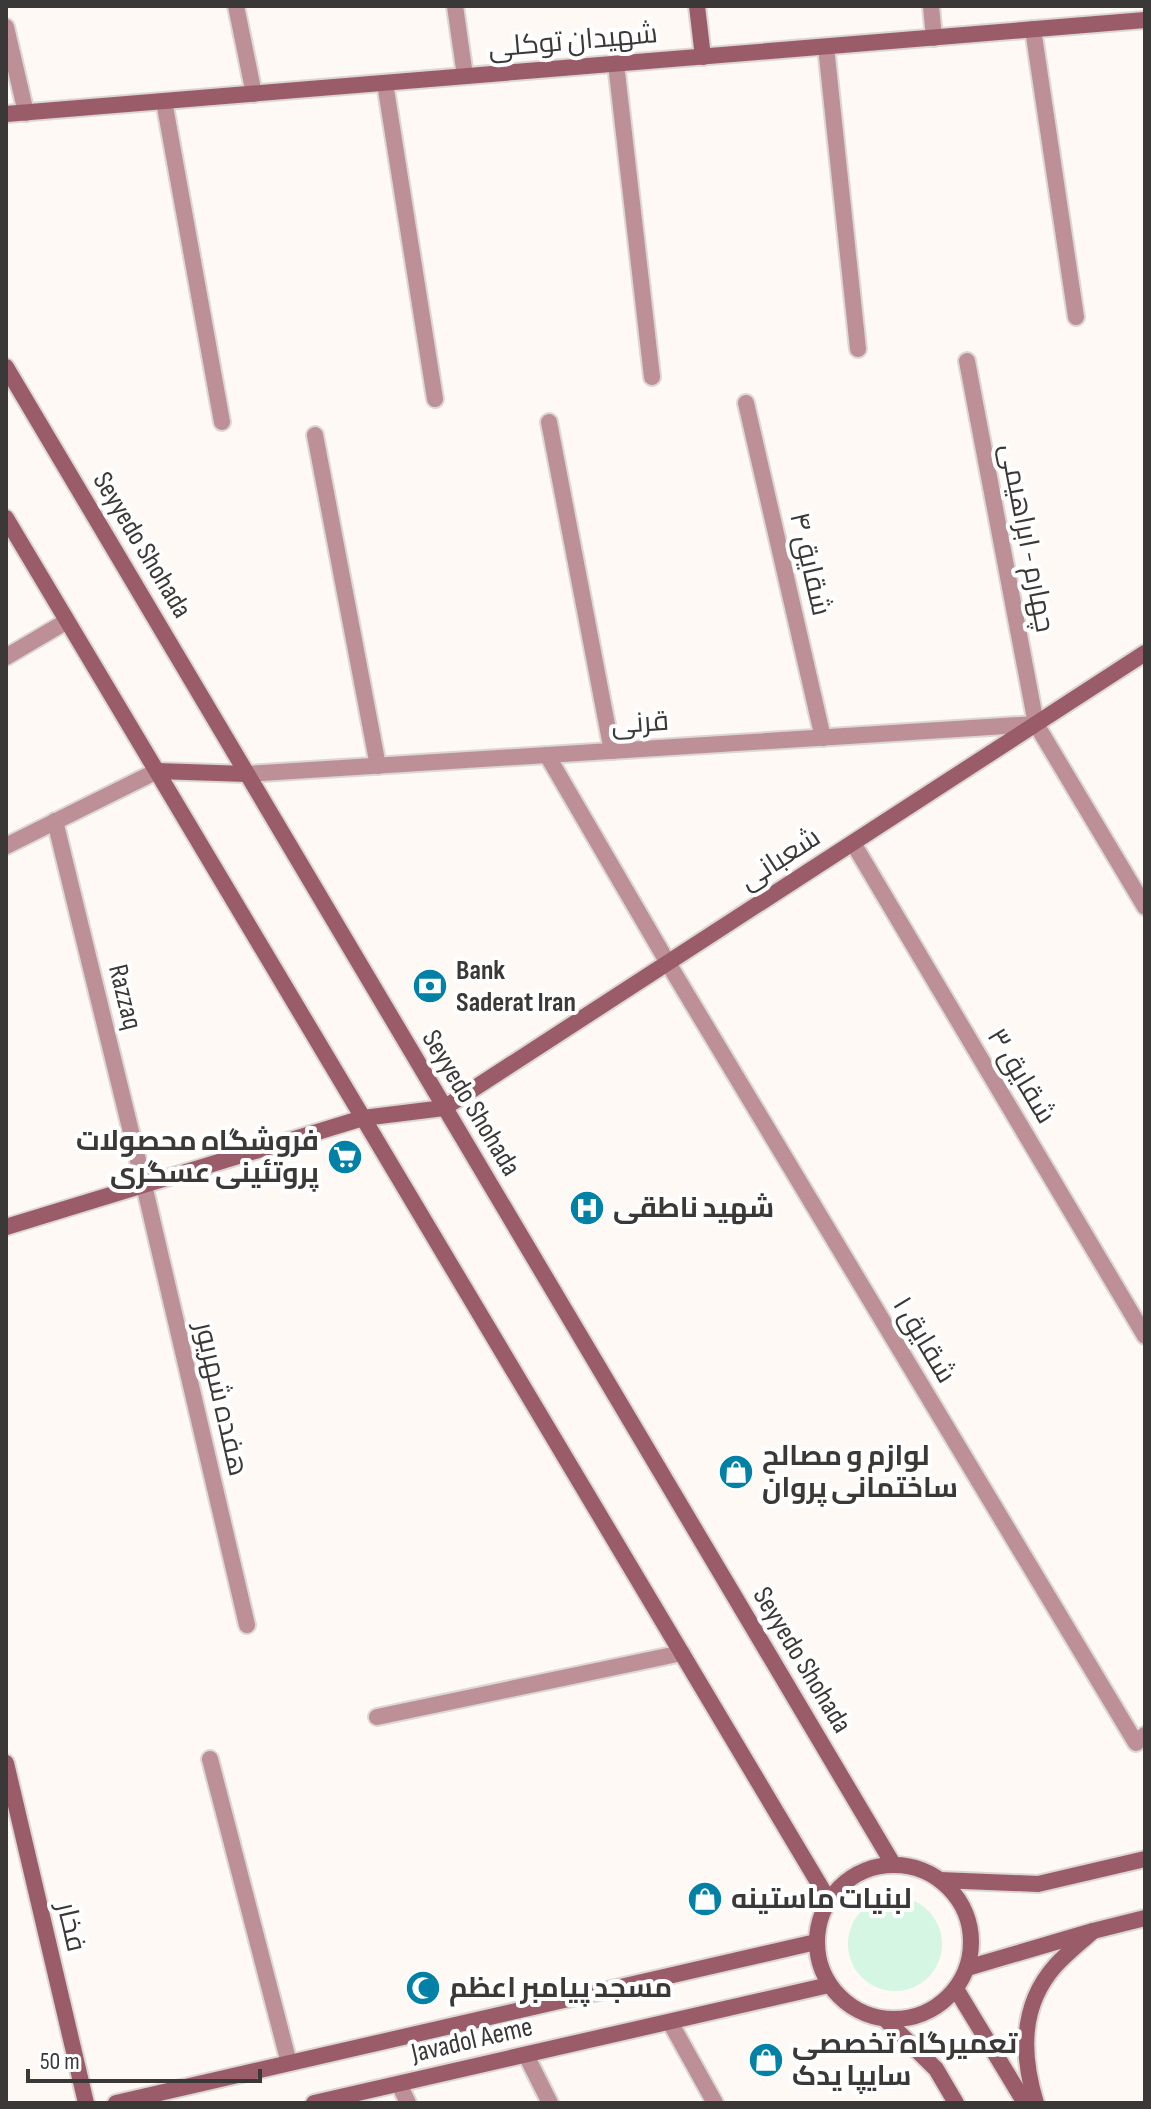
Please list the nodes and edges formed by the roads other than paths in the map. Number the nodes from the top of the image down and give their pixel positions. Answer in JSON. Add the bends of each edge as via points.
{"nodes":[{"id":1,"x":236,"y":6,"type":"edge"},
{"id":2,"x":455,"y":6,"type":"edge"},
{"id":3,"x":697,"y":6,"type":"edge"},
{"id":4,"x":931,"y":6,"type":"edge"},
{"id":5,"x":1145,"y":20,"type":"edge"},
{"id":6,"x":6,"y":27,"type":"edge"},
{"id":7,"x":1033,"y":29,"type":"junction"},
{"id":8,"x":934,"y":38,"type":"junction"},
{"id":9,"x":826,"y":47,"type":"junction"},
{"id":10,"x":703,"y":57,"type":"junction"},
{"id":11,"x":616,"y":64,"type":"junction"},
{"id":12,"x":465,"y":76,"type":"junction"},
{"id":13,"x":385,"y":83,"type":"junction"},
{"id":14,"x":254,"y":94,"type":"junction"},
{"id":15,"x":164,"y":101,"type":"junction"},
{"id":16,"x":26,"y":113,"type":"junction"},
{"id":17,"x":6,"y":114,"type":"edge"},
{"id":18,"x":1076,"y":317,"type":"dead end"},
{"id":19,"x":858,"y":349,"type":"dead end"},
{"id":20,"x":967,"y":361,"type":"dead end"},
{"id":21,"x":6,"y":367,"type":"edge"},
{"id":22,"x":652,"y":377,"type":"dead end"},
{"id":23,"x":435,"y":399,"type":"dead end"},
{"id":24,"x":746,"y":403,"type":"dead end"},
{"id":25,"x":222,"y":422,"type":"dead end"},
{"id":26,"x":549,"y":422,"type":"dead end"},
{"id":27,"x":315,"y":435,"type":"dead end"},
{"id":28,"x":8,"y":526,"type":"edge"},
{"id":29,"x":67,"y":621,"type":"junction"},
{"id":30,"x":1145,"y":653,"type":"edge"},
{"id":31,"x":6,"y":657,"type":"edge"},
{"id":32,"x":1036,"y":724,"type":"junction"},
{"id":33,"x":823,"y":738,"type":"junction"},
{"id":34,"x":612,"y":751,"type":"junction"},
{"id":35,"x":547,"y":755,"type":"junction"},
{"id":36,"x":378,"y":766,"type":"junction"},
{"id":37,"x":157,"y":771,"type":"junction"},
{"id":38,"x":247,"y":774,"type":"junction"},
{"id":39,"x":55,"y":821,"type":"junction"},
{"id":40,"x":853,"y":843,"type":"junction"},
{"id":41,"x":6,"y":846,"type":"edge"},
{"id":42,"x":1145,"y":907,"type":"edge"},
{"id":43,"x":668,"y":963,"type":"junction"},
{"id":44,"x":444,"y":1108,"type":"junction"},
{"id":45,"x":363,"y":1118,"type":"junction"},
{"id":46,"x":144,"y":1185,"type":"junction"},
{"id":47,"x":6,"y":1227,"type":"edge"},
{"id":48,"x":1145,"y":1336,"type":"edge"},
{"id":49,"x":247,"y":1625,"type":"dead end"},
{"id":50,"x":682,"y":1653,"type":"junction"},
{"id":51,"x":377,"y":1717,"type":"dead end"},
{"id":52,"x":1140,"y":1739,"type":"edge"},
{"id":53,"x":210,"y":1759,"type":"dead end"},
{"id":54,"x":6,"y":1763,"type":"edge"},
{"id":55,"x":1145,"y":1859,"type":"edge"},
{"id":56,"x":893,"y":1864,"type":"junction"},
{"id":57,"x":940,"y":1880,"type":"junction"},
{"id":58,"x":828,"y":1899,"type":"junction"},
{"id":59,"x":1145,"y":1918,"type":"edge"},
{"id":60,"x":1093,"y":1931,"type":"junction"},
{"id":61,"x":816,"y":1942,"type":"junction"},
{"id":62,"x":967,"y":1968,"type":"junction"},
{"id":63,"x":829,"y":1985,"type":"junction"},
{"id":64,"x":956,"y":1989,"type":"junction"},
{"id":65,"x":885,"y":2019,"type":"junction"},
{"id":66,"x":670,"y":2022,"type":"junction"},
{"id":67,"x":526,"y":2055,"type":"junction"},
{"id":68,"x":289,"y":2063,"type":"junction"},
{"id":69,"x":399,"y":2084,"type":"junction"},
{"id":70,"x":86,"y":2103,"type":"edge"},
{"id":71,"x":116,"y":2103,"type":"edge"},
{"id":72,"x":314,"y":2103,"type":"edge"},
{"id":73,"x":408,"y":2103,"type":"edge"},
{"id":74,"x":550,"y":2103,"type":"edge"},
{"id":75,"x":715,"y":2103,"type":"edge"},
{"id":76,"x":956,"y":2103,"type":"edge"},
{"id":77,"x":1025,"y":2103,"type":"edge"},
{"id":78,"x":1036,"y":2103,"type":"edge"}],
"edges":[{"from":1,"to":14,"type":"street"},
{"from":2,"to":12,"type":"street"},
{"from":3,"to":10,"type":"main road"},
{"from":4,"to":8,"type":"street"},
{"from":5,"to":7,"type":"main road","name":"شهیدان توکلی"},
{"from":6,"to":16,"type":"street"},
{"from":7,"to":8,"type":"main road","name":"شهیدان توکلی"},
{"from":7,"to":18,"type":"street"},
{"from":8,"to":9,"type":"main road","name":"شهیدان توکلی"},
{"from":9,"to":10,"type":"main road","name":"شهیدان توکلی"},
{"from":9,"to":19,"type":"street"},
{"from":10,"to":11,"type":"main road","name":"شهیدان توکلی"},
{"from":11,"to":12,"type":"main road","name":"شهیدان توکلی"},
{"from":11,"to":22,"type":"street"},
{"from":12,"to":13,"type":"main road","name":"شهیدان توکلی"},
{"from":13,"to":14,"type":"main road","name":"شهیدان توکلی"},
{"from":13,"to":23,"type":"street"},
{"from":14,"to":15,"type":"main road","name":"شهیدان توکلی"},
{"from":15,"to":16,"type":"main road","name":"شهیدان توکلی"},
{"from":15,"to":25,"type":"street"},
{"from":16,"to":17,"type":"main road","name":"شهیدان توکلی"},
{"from":20,"to":32,"type":"street","name":"چهارم - ابراهیمی"},
{"from":21,"to":38,"type":"main road","name":"Seyyedo Shohada"},
{"from":24,"to":33,"type":"street","name":"شقایق ۴"},
{"from":26,"to":34,"type":"street"},
{"from":27,"to":36,"type":"street"},
{"from":28,"to":29,"type":"main road"},
{"from":29,"to":31,"type":"street"},
{"from":29,"to":37,"type":"main road"},
{"from":30,"to":32,"type":"main road","name":"شعبانی"},
{"from":32,"to":33,"type":"street","name":"قرنی"},
{"from":32,"to":40,"type":"main road","name":"شعبانی"},
{"from":32,"to":42,"type":"street"},
{"from":33,"to":34,"type":"street","name":"قرنی"},
{"from":34,"to":35,"type":"street","name":"قرنی"},
{"from":35,"to":36,"type":"street","name":"قرنی"},
{"from":35,"to":43,"type":"street","name":"شقایق ۱"},
{"from":36,"to":38,"type":"street","name":"قرنی"},
{"from":37,"to":38,"type":"main road"},
{"from":37,"to":39,"type":"street"},
{"from":37,"to":45,"type":"main road"},
{"from":38,"to":44,"type":"main road","name":"Seyyedo Shohada"},
{"from":39,"to":41,"type":"street"},
{"from":39,"to":46,"type":"street","name":"Razzaq"},
{"from":40,"to":43,"type":"main road","name":"شعبانی"},
{"from":40,"to":48,"type":"street","name":"شقایق ۳"},
{"from":43,"to":44,"type":"main road","name":"شعبانی"},
{"from":43,"to":52,"type":"street","name":"شقایق ۱"},
{"from":44,"to":45,"type":"main road"},
{"from":44,"to":56,"type":"main road","name":"Seyyedo Shohada"},
{"from":45,"to":46,"type":"main road"},
{"from":45,"to":50,"type":"main road"},
{"from":46,"to":47,"type":"main road"},
{"from":46,"to":49,"type":"street","name":"هفده شهریور"},
{"from":50,"to":51,"type":"street"},
{"from":50,"to":58,"type":"main road"},
{"from":53,"to":68,"type":"street"},
{"from":54,"to":70,"type":"main road","name":"فخار"},
{"from":55,"to":57,"type":"main road","via":[[1038,1884]]},
{"from":56,"to":57,"type":"main road","via":[[918,1868]]},
{"from":56,"to":58,"type":"main road","via":[[868,1869]]},
{"from":57,"to":62,"type":"main road","via":[[968,1919],[972,1944]]},
{"from":58,"to":61,"type":"main road"},
{"from":59,"to":60,"type":"main road"},
{"from":60,"to":62,"type":"main road"},
{"from":60,"to":78,"type":"main road","via":[[1054,1966],[1034,1999],[1025,2033]]},
{"from":61,"to":63,"type":"main road"},
{"from":61,"to":68,"type":"main road","name":"Javadol Aeme"},
{"from":62,"to":64,"type":"main road"},
{"from":63,"to":65,"type":"main road","via":[[863,2013]]},
{"from":63,"to":66,"type":"main road","name":"Javadol Aeme"},
{"from":64,"to":65,"type":"main road","via":[[924,2014]]},
{"from":64,"to":77,"type":"main road"},
{"from":65,"to":76,"type":"main road","via":[[936,2069]]},
{"from":66,"to":67,"type":"main road","name":"Javadol Aeme"},
{"from":66,"to":75,"type":"street"},
{"from":67,"to":69,"type":"main road","name":"Javadol Aeme"},
{"from":67,"to":74,"type":"street"},
{"from":68,"to":71,"type":"main road","name":"Javadol Aeme"},
{"from":69,"to":72,"type":"main road","name":"Javadol Aeme"},
{"from":69,"to":73,"type":"street"}]}
